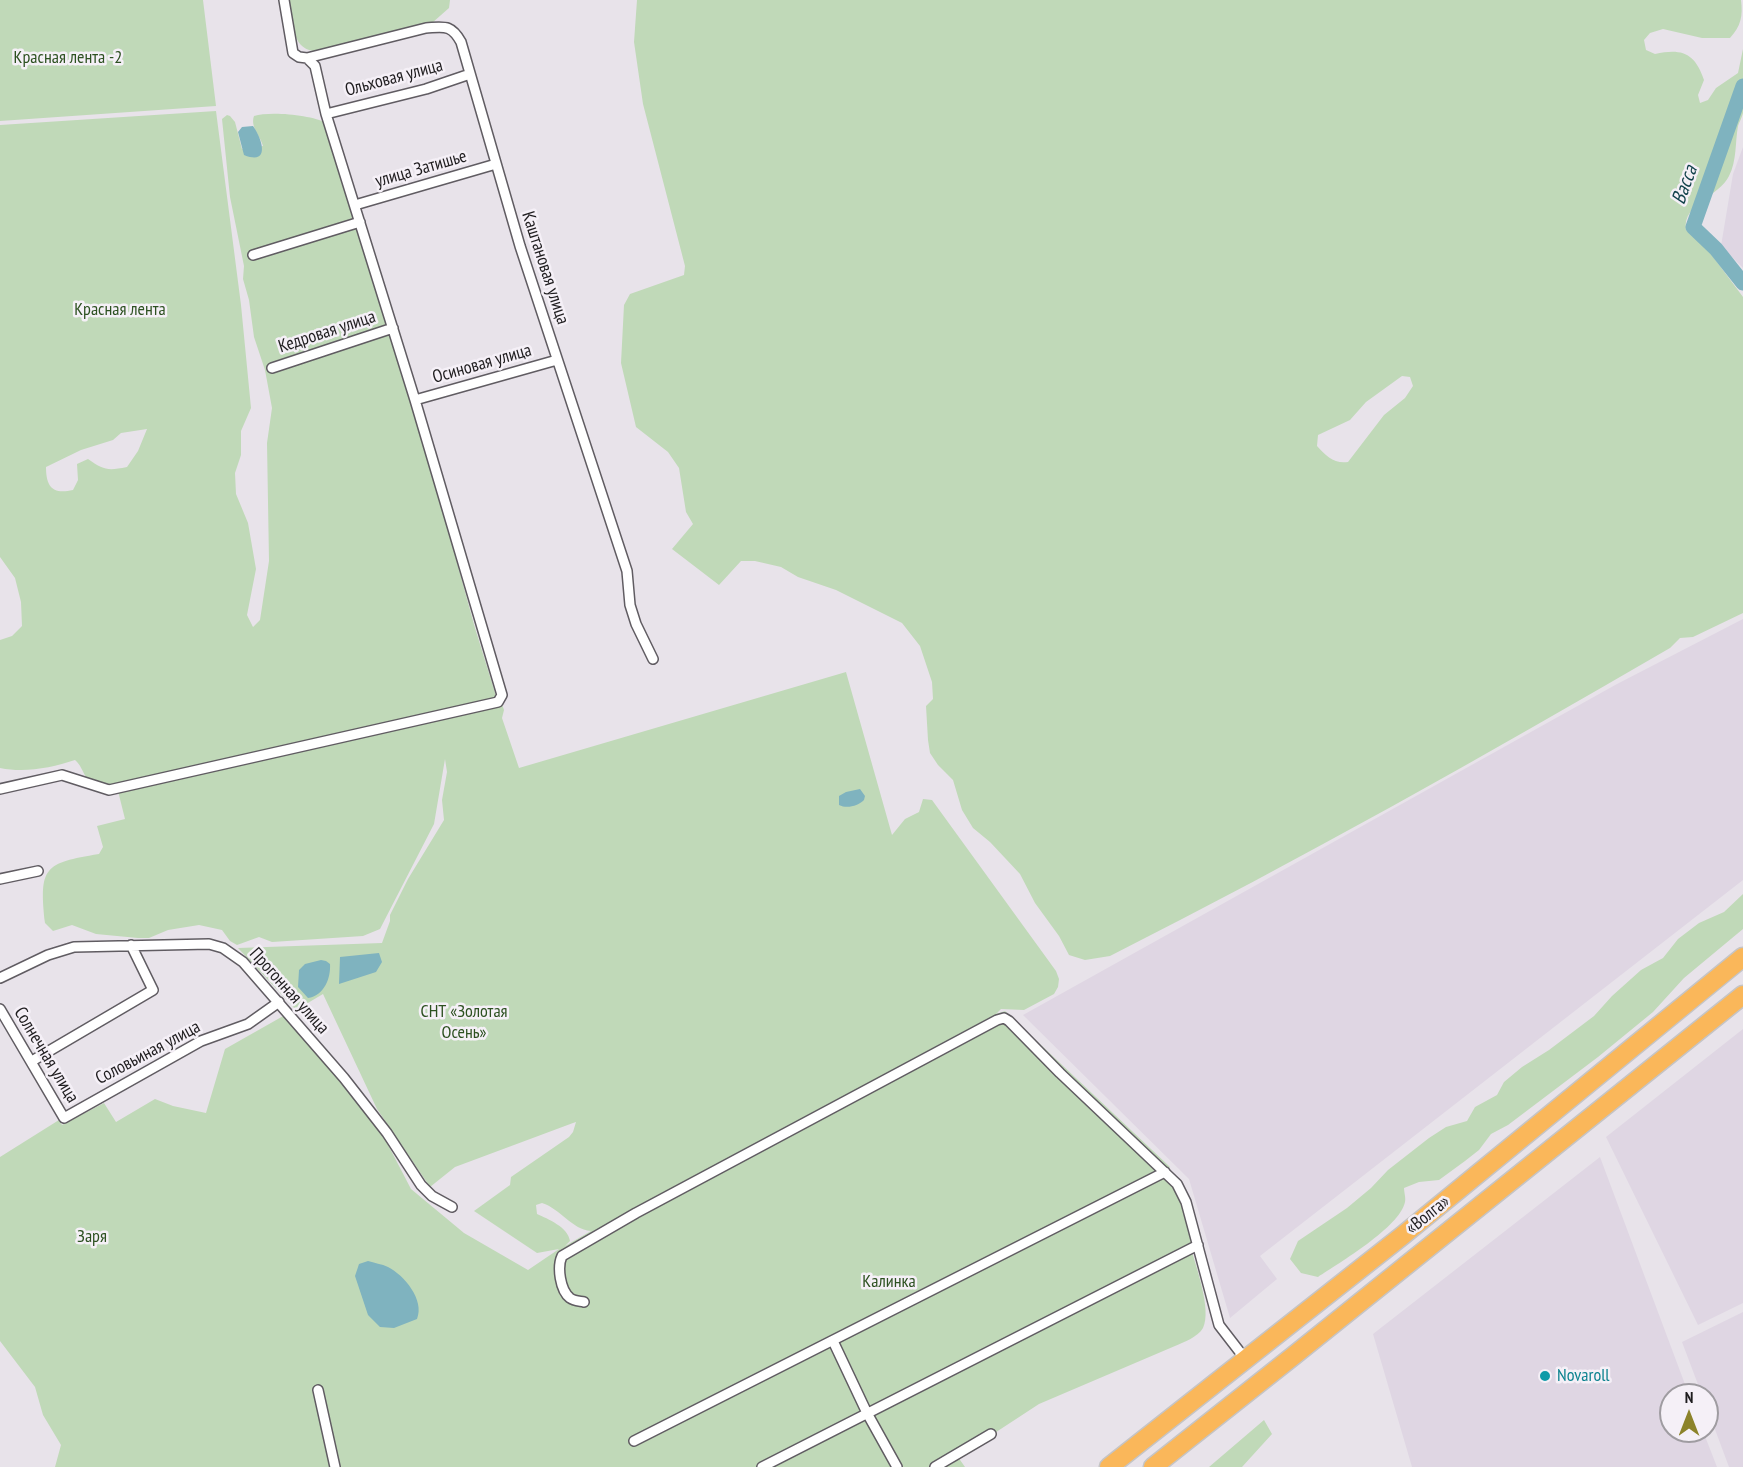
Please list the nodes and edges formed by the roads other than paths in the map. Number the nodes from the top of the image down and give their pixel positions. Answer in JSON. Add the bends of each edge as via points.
{"nodes":[{"id":1,"x":284,"y":0,"type":"edge"},
{"id":2,"x":307,"y":58,"type":"junction"},
{"id":3,"x":470,"y":74,"type":"junction"},
{"id":4,"x":326,"y":114,"type":"junction"},
{"id":5,"x":496,"y":164,"type":"junction"},
{"id":6,"x":355,"y":205,"type":"junction"},
{"id":7,"x":360,"y":222,"type":"junction"},
{"id":8,"x":253,"y":255,"type":"dead end"},
{"id":9,"x":393,"y":328,"type":"junction"},
{"id":10,"x":557,"y":360,"type":"junction"},
{"id":11,"x":272,"y":368,"type":"dead end"},
{"id":12,"x":415,"y":400,"type":"junction"},
{"id":13,"x":653,"y":659,"type":"dead end"},
{"id":14,"x":0,"y":789,"type":"edge"},
{"id":15,"x":38,"y":871,"type":"dead end"},
{"id":16,"x":0,"y":879,"type":"edge"},
{"id":17,"x":131,"y":945,"type":"junction"},
{"id":18,"x":1743,"y":957,"type":"edge"},
{"id":19,"x":0,"y":978,"type":"edge"},
{"id":20,"x":1743,"y":995,"type":"edge"},
{"id":21,"x":279,"y":1002,"type":"junction"},
{"id":22,"x":0,"y":1009,"type":"edge"},
{"id":23,"x":32,"y":1061,"type":"junction"},
{"id":24,"x":64,"y":1118,"type":"joint"},
{"id":25,"x":1165,"y":1172,"type":"junction"},
{"id":26,"x":452,"y":1207,"type":"dead end"},
{"id":27,"x":1198,"y":1245,"type":"junction"},
{"id":28,"x":584,"y":1302,"type":"dead end"},
{"id":29,"x":833,"y":1341,"type":"junction"},
{"id":30,"x":1246,"y":1360,"type":"junction"},
{"id":31,"x":318,"y":1390,"type":"dead end"},
{"id":32,"x":867,"y":1413,"type":"junction"},
{"id":33,"x":991,"y":1434,"type":"dead end"},
{"id":34,"x":633,"y":1441,"type":"dead end"},
{"id":35,"x":335,"y":1467,"type":"edge"},
{"id":36,"x":762,"y":1467,"type":"edge"},
{"id":37,"x":897,"y":1467,"type":"edge"},
{"id":38,"x":935,"y":1467,"type":"edge"},
{"id":39,"x":1109,"y":1467,"type":"edge"},
{"id":40,"x":1153,"y":1467,"type":"edge"}],
"edges":[{"from":1,"to":2,"type":"street","via":[[293,53]]},
{"from":2,"to":3,"type":"street","name":"Каштановая улица","via":[[444,27],[456,33],[461,42]]},
{"from":2,"to":4,"type":"street","via":[[315,66]]},
{"from":3,"to":4,"type":"street","name":"Ольховая улица"},
{"from":3,"to":5,"type":"street","name":"Каштановая улица"},
{"from":4,"to":6,"type":"street"},
{"from":5,"to":6,"type":"street","name":"улица Затишье"},
{"from":5,"to":10,"type":"street","name":"Каштановая улица"},
{"from":6,"to":7,"type":"street"},
{"from":7,"to":8,"type":"street"},
{"from":7,"to":9,"type":"street"},
{"from":9,"to":11,"type":"street","name":"Кедровая улица"},
{"from":9,"to":12,"type":"street"},
{"from":10,"to":12,"type":"street","name":"Осиновая улица"},
{"from":10,"to":13,"type":"street","name":"Каштановая улица","via":[[627,571],[636,624]]},
{"from":12,"to":14,"type":"street","via":[[502,695],[498,702],[109,789],[62,775]]},
{"from":15,"to":16,"type":"street"},
{"from":17,"to":19,"type":"street","name":"Прогонная улица","via":[[61,950]]},
{"from":17,"to":21,"type":"street","name":"Прогонная улица","via":[[209,944],[223,948],[243,962]]},
{"from":17,"to":23,"type":"street","via":[[153,990]]},
{"from":18,"to":30,"type":"highway","name":"«Волга»"},
{"from":20,"to":40,"type":"highway","name":"«Волга»"},
{"from":21,"to":24,"type":"street","name":"Соловьиная улица","via":[[248,1024],[201,1041]]},
{"from":21,"to":26,"type":"street","name":"Прогонная улица","via":[[387,1133],[421,1185]]},
{"from":22,"to":23,"type":"street","name":"Солнечная улица"},
{"from":23,"to":24,"type":"street","name":"Солнечная улица"},
{"from":25,"to":27,"type":"street","via":[[1186,1202]]},
{"from":25,"to":28,"type":"street","via":[[1004,1018],[562,1256],[558,1272],[566,1293]]},
{"from":25,"to":29,"type":"street"},
{"from":27,"to":30,"type":"street","via":[[1219,1325]]},
{"from":27,"to":32,"type":"street"},
{"from":29,"to":32,"type":"street"},
{"from":29,"to":34,"type":"street"},
{"from":30,"to":39,"type":"highway","name":"«Волга»"},
{"from":31,"to":35,"type":"street"},
{"from":32,"to":36,"type":"street"},
{"from":32,"to":37,"type":"street"},
{"from":33,"to":38,"type":"street"}]}
